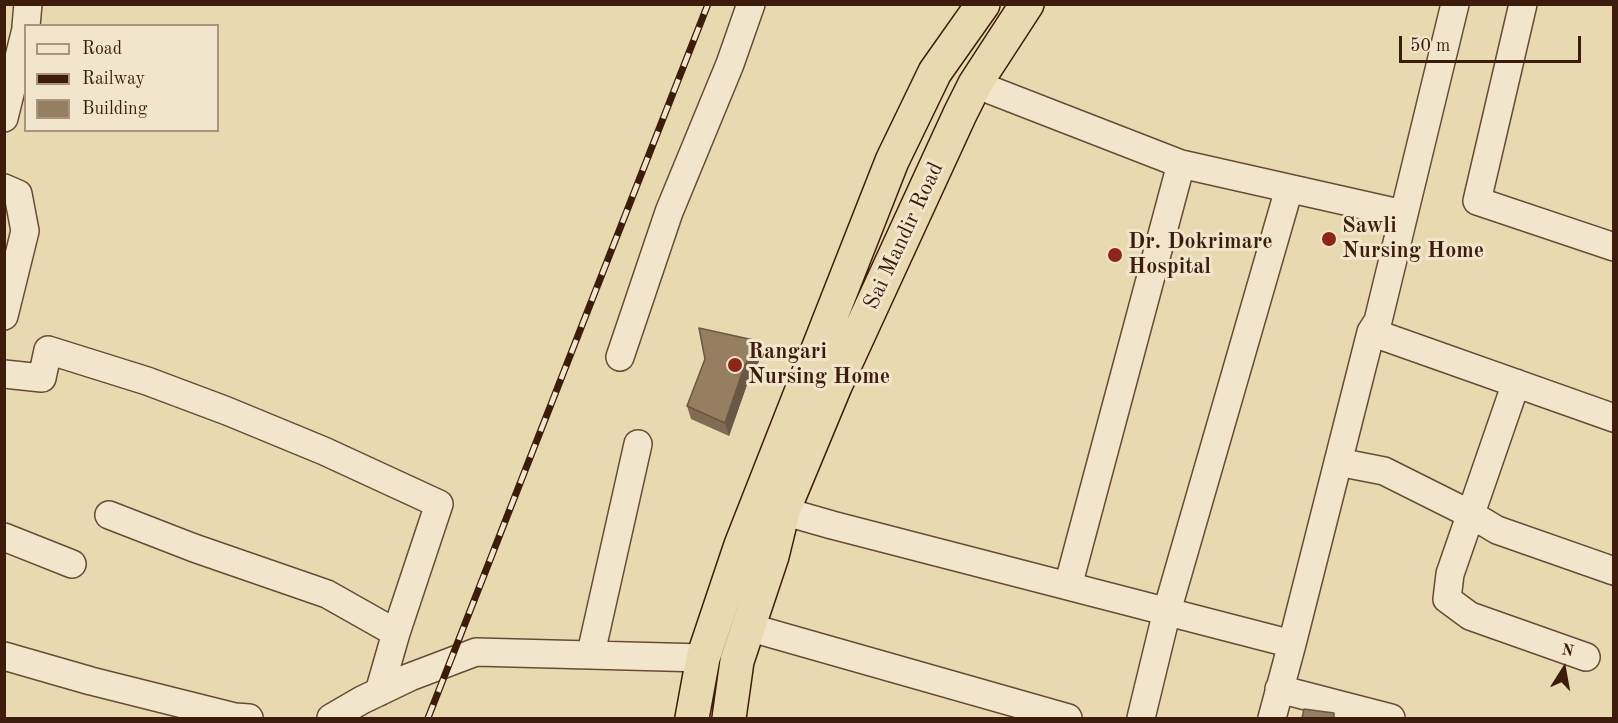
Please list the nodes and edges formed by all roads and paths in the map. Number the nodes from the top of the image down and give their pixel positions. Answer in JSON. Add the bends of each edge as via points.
{"nodes":[{"id":1,"x":28,"y":4,"type":"edge"},
{"id":2,"x":751,"y":4,"type":"edge"},
{"id":3,"x":983,"y":4,"type":"edge"},
{"id":4,"x":1027,"y":4,"type":"edge"},
{"id":5,"x":1455,"y":4,"type":"edge"},
{"id":6,"x":1523,"y":4,"type":"edge"},
{"id":7,"x":26,"y":24,"type":"edge"},
{"id":8,"x":24,"y":35,"type":"edge"},
{"id":9,"x":975,"y":84,"type":"junction"},
{"id":10,"x":4,"y":118,"type":"edge"},
{"id":11,"x":1181,"y":164,"type":"junction"},
{"id":12,"x":4,"y":188,"type":"edge"},
{"id":13,"x":1289,"y":189,"type":"junction"},
{"id":14,"x":1403,"y":214,"type":"junction"},
{"id":15,"x":1614,"y":247,"type":"edge"},
{"id":16,"x":4,"y":316,"type":"edge"},
{"id":17,"x":1371,"y":332,"type":"junction"},
{"id":18,"x":620,"y":357,"type":"dead end"},
{"id":19,"x":4,"y":374,"type":"edge"},
{"id":20,"x":1516,"y":383,"type":"junction"},
{"id":21,"x":1614,"y":418,"type":"edge"},
{"id":22,"x":638,"y":444,"type":"dead end"},
{"id":23,"x":1338,"y":462,"type":"junction"},
{"id":24,"x":783,"y":510,"type":"junction"},
{"id":25,"x":109,"y":515,"type":"dead end"},
{"id":26,"x":1472,"y":515,"type":"junction"},
{"id":27,"x":4,"y":537,"type":"edge"},
{"id":28,"x":72,"y":564,"type":"dead end"},
{"id":29,"x":1614,"y":571,"type":"edge"},
{"id":30,"x":1068,"y":586,"type":"junction"},
{"id":31,"x":1167,"y":611,"type":"junction"},
{"id":32,"x":748,"y":627,"type":"junction"},
{"id":33,"x":396,"y":633,"type":"junction"},
{"id":34,"x":1292,"y":644,"type":"junction"},
{"id":35,"x":591,"y":653,"type":"junction"},
{"id":36,"x":4,"y":656,"type":"edge"},
{"id":37,"x":1586,"y":657,"type":"dead end"},
{"id":38,"x":703,"y":658,"type":"junction"},
{"id":39,"x":1279,"y":689,"type":"junction"},
{"id":40,"x":379,"y":692,"type":"junction"},
{"id":41,"x":249,"y":718,"type":"edge"},
{"id":42,"x":331,"y":718,"type":"edge"},
{"id":43,"x":692,"y":718,"type":"edge"},
{"id":44,"x":729,"y":718,"type":"edge"},
{"id":45,"x":1068,"y":718,"type":"edge"},
{"id":46,"x":1141,"y":718,"type":"edge"},
{"id":47,"x":1272,"y":718,"type":"edge"},
{"id":48,"x":1391,"y":718,"type":"edge"}],
"edges":[{"from":1,"to":7,"type":"street"},
{"from":2,"to":18,"type":"street","via":[[669,212]]},
{"from":3,"to":38,"type":"highway","name":"Sai Mandir Road","via":[[935,72],[892,161],[741,545]]},
{"from":4,"to":9,"type":"highway","name":"Sai Mandir Road"},
{"from":5,"to":14,"type":"street"},
{"from":6,"to":15,"type":"street","via":[[1477,201]]},
{"from":8,"to":10,"type":"street"},
{"from":9,"to":11,"type":"street"},
{"from":9,"to":24,"type":"highway","name":"Sai Mandir Road","via":[[835,386]]},
{"from":11,"to":13,"type":"street"},
{"from":11,"to":30,"type":"street"},
{"from":12,"to":16,"type":"street","via":[[18,194],[25,231]]},
{"from":13,"to":14,"type":"street"},
{"from":13,"to":31,"type":"street"},
{"from":14,"to":17,"type":"street","via":[[1378,321]]},
{"from":17,"to":20,"type":"street"},
{"from":17,"to":23,"type":"street"},
{"from":19,"to":33,"type":"street","via":[[42,378],[48,350],[227,411],[439,504]]},
{"from":20,"to":21,"type":"street"},
{"from":20,"to":26,"type":"street"},
{"from":22,"to":35,"type":"street"},
{"from":23,"to":26,"type":"street","via":[[1384,471]]},
{"from":23,"to":34,"type":"street"},
{"from":24,"to":30,"type":"street"},
{"from":24,"to":32,"type":"highway","name":"Sai Mandir Road"},
{"from":25,"to":33,"type":"street","via":[[327,594]]},
{"from":26,"to":29,"type":"street","via":[[1497,530]]},
{"from":26,"to":37,"type":"street","via":[[1450,574],[1447,600],[1470,616]]},
{"from":27,"to":28,"type":"street"},
{"from":30,"to":31,"type":"street"},
{"from":31,"to":34,"type":"street"},
{"from":31,"to":46,"type":"street"},
{"from":32,"to":44,"type":"highway","name":"Sai Mandir Road","via":[[737,661]]},
{"from":32,"to":45,"type":"street"},
{"from":33,"to":40,"type":"street"},
{"from":34,"to":39,"type":"street"},
{"from":35,"to":38,"type":"street"},
{"from":35,"to":40,"type":"street","via":[[476,651]]},
{"from":36,"to":41,"type":"street"},
{"from":38,"to":43,"type":"highway","name":"Sai Mandir Road"},
{"from":39,"to":47,"type":"street"},
{"from":39,"to":48,"type":"street"},
{"from":40,"to":42,"type":"street"}]}
